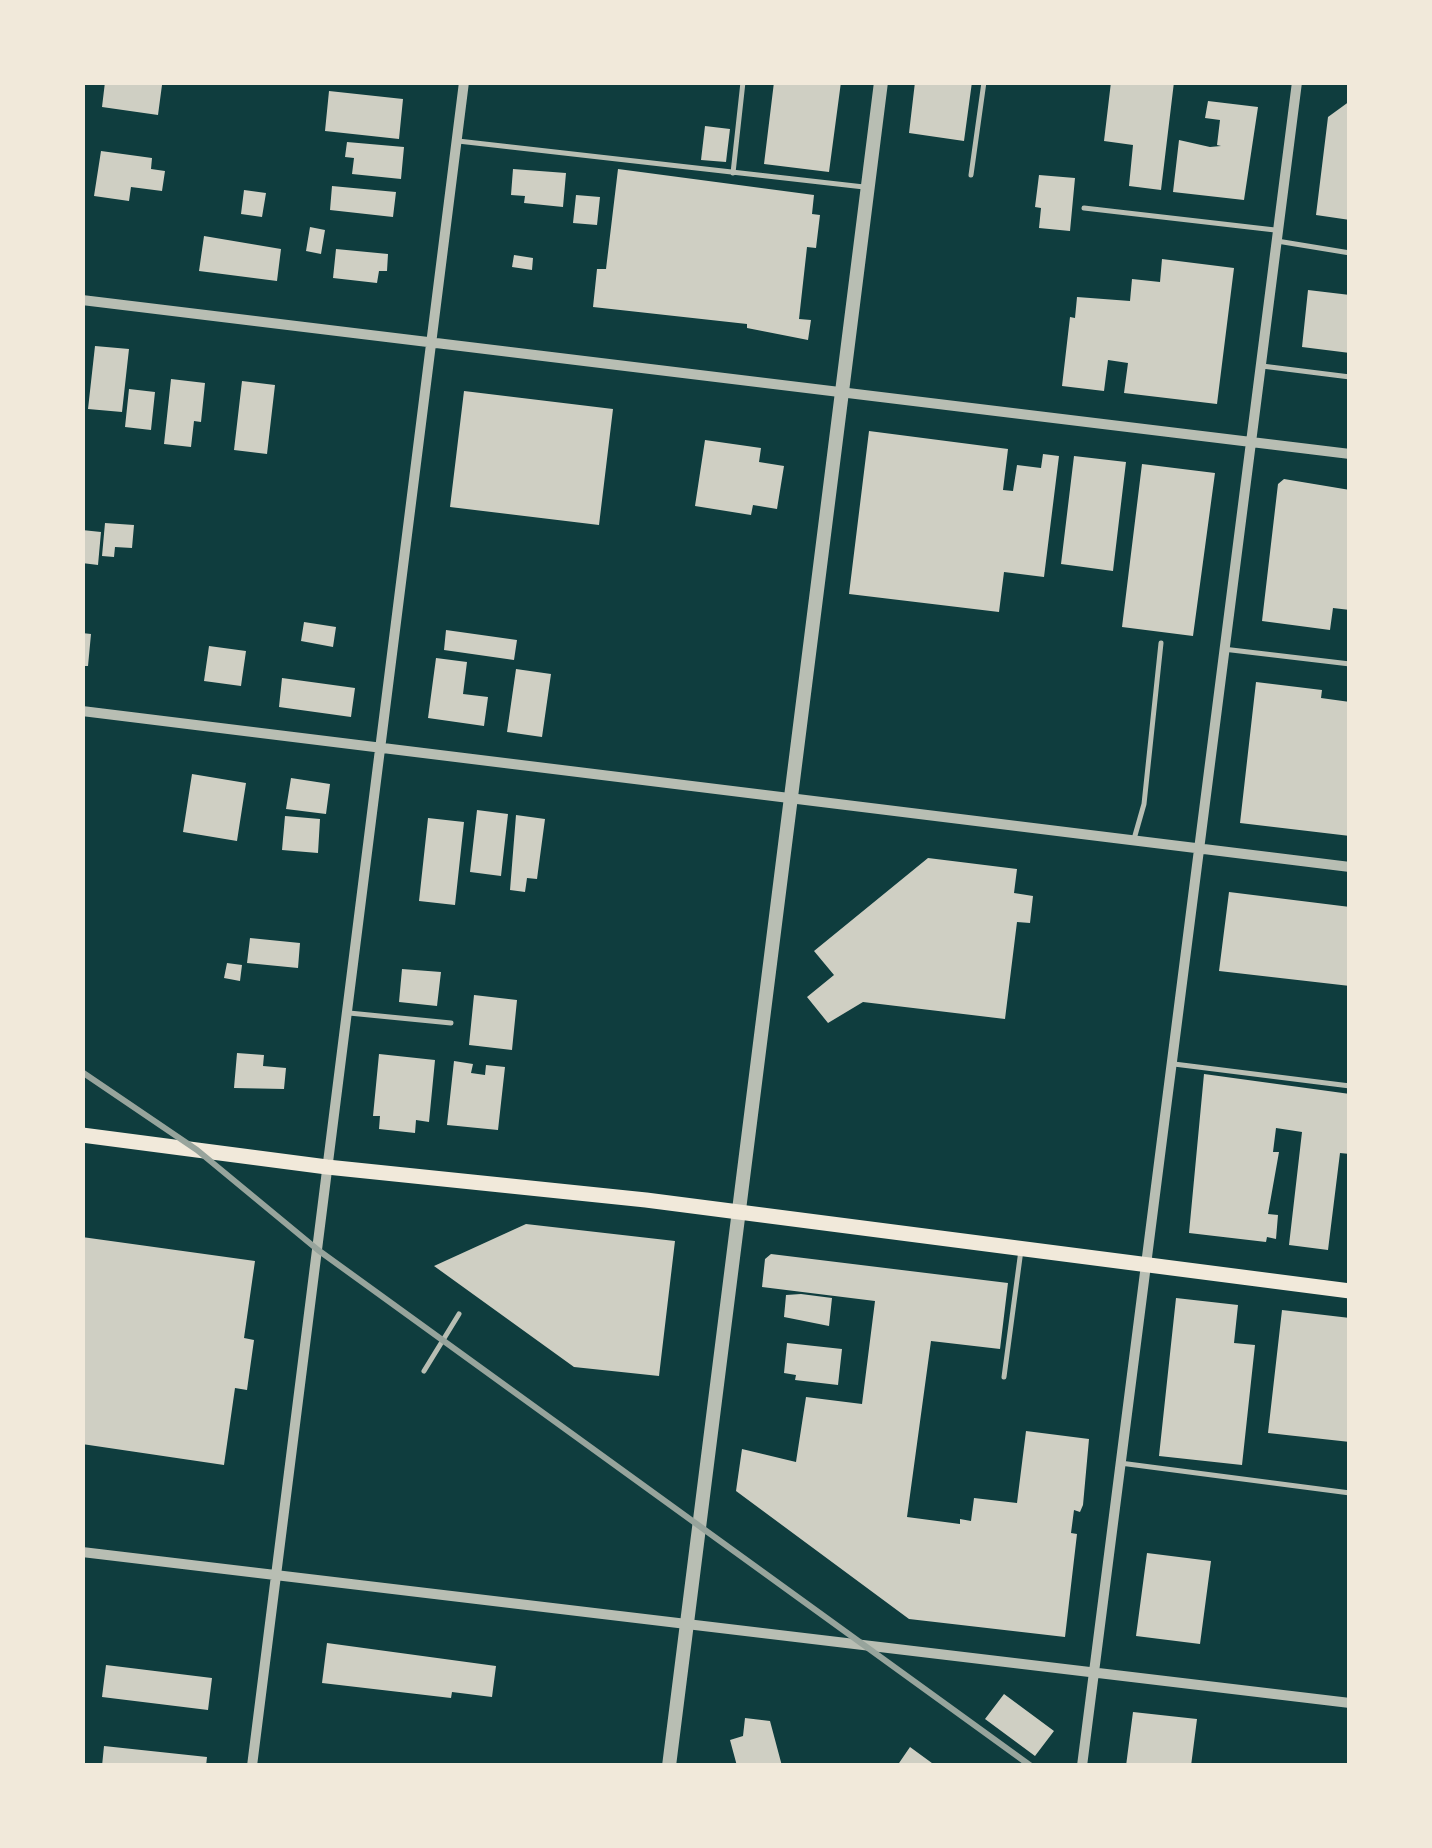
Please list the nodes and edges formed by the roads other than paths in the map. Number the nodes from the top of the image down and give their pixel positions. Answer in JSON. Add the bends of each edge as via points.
{"nodes":[{"id":1,"x":464,"y":82,"type":"edge"},
{"id":2,"x":743,"y":82,"type":"edge"},
{"id":3,"x":880,"y":82,"type":"edge"},
{"id":4,"x":984,"y":82,"type":"edge"},
{"id":5,"x":1297,"y":82,"type":"edge"},
{"id":6,"x":456,"y":141,"type":"junction"},
{"id":7,"x":733,"y":173,"type":"junction"},
{"id":8,"x":971,"y":175,"type":"dead end"},
{"id":9,"x":868,"y":188,"type":"junction"},
{"id":10,"x":1084,"y":208,"type":"dead end"},
{"id":11,"x":1278,"y":236,"type":"junction"},
{"id":12,"x":1350,"y":253,"type":"edge"},
{"id":13,"x":82,"y":300,"type":"edge"},
{"id":14,"x":430,"y":341,"type":"junction"},
{"id":15,"x":1262,"y":366,"type":"junction"},
{"id":16,"x":1350,"y":377,"type":"edge"},
{"id":17,"x":842,"y":394,"type":"junction"},
{"id":18,"x":1250,"y":442,"type":"junction"},
{"id":19,"x":1350,"y":454,"type":"edge"},
{"id":20,"x":1160,"y":644,"type":"dead end"},
{"id":21,"x":1224,"y":649,"type":"junction"},
{"id":22,"x":1350,"y":664,"type":"edge"},
{"id":23,"x":82,"y":711,"type":"edge"},
{"id":24,"x":378,"y":747,"type":"junction"},
{"id":25,"x":792,"y":800,"type":"junction"},
{"id":26,"x":1134,"y":842,"type":"junction"},
{"id":27,"x":1196,"y":849,"type":"junction"},
{"id":28,"x":1350,"y":868,"type":"edge"},
{"id":29,"x":346,"y":1013,"type":"junction"},
{"id":30,"x":451,"y":1023,"type":"dead end"},
{"id":31,"x":1170,"y":1063,"type":"junction"},
{"id":32,"x":1350,"y":1086,"type":"edge"},
{"id":33,"x":82,"y":1135,"type":"edge"},
{"id":34,"x":327,"y":1167,"type":"junction"},
{"id":35,"x":740,"y":1212,"type":"junction"},
{"id":36,"x":1021,"y":1247,"type":"junction"},
{"id":37,"x":1144,"y":1263,"type":"junction"},
{"id":38,"x":1350,"y":1292,"type":"edge"},
{"id":39,"x":458,"y":1314,"type":"dead end"},
{"id":40,"x":424,"y":1371,"type":"dead end"},
{"id":41,"x":1004,"y":1378,"type":"dead end"},
{"id":42,"x":1120,"y":1462,"type":"junction"},
{"id":43,"x":1350,"y":1493,"type":"edge"},
{"id":44,"x":82,"y":1552,"type":"edge"},
{"id":45,"x":278,"y":1576,"type":"junction"},
{"id":46,"x":686,"y":1626,"type":"junction"},
{"id":47,"x":1091,"y":1671,"type":"junction"},
{"id":48,"x":1350,"y":1703,"type":"edge"},
{"id":49,"x":252,"y":1766,"type":"edge"},
{"id":50,"x":669,"y":1766,"type":"edge"},
{"id":51,"x":1082,"y":1766,"type":"edge"}],
"edges":[{"from":1,"to":6,"type":"street"},
{"from":2,"to":7,"type":"lane"},
{"from":3,"to":9,"type":"street"},
{"from":4,"to":8,"type":"lane"},
{"from":5,"to":11,"type":"street"},
{"from":6,"to":7,"type":"lane"},
{"from":6,"to":14,"type":"street"},
{"from":7,"to":9,"type":"lane"},
{"from":9,"to":17,"type":"street"},
{"from":10,"to":11,"type":"lane"},
{"from":11,"to":12,"type":"lane"},
{"from":11,"to":15,"type":"street"},
{"from":13,"to":14,"type":"street"},
{"from":14,"to":17,"type":"street"},
{"from":14,"to":24,"type":"street"},
{"from":15,"to":16,"type":"lane"},
{"from":15,"to":18,"type":"street"},
{"from":17,"to":18,"type":"street"},
{"from":17,"to":25,"type":"street"},
{"from":18,"to":19,"type":"street"},
{"from":18,"to":21,"type":"street"},
{"from":20,"to":26,"type":"lane"},
{"from":21,"to":22,"type":"lane"},
{"from":21,"to":27,"type":"street"},
{"from":23,"to":24,"type":"street"},
{"from":24,"to":25,"type":"street"},
{"from":24,"to":29,"type":"street"},
{"from":25,"to":26,"type":"street"},
{"from":25,"to":35,"type":"street"},
{"from":26,"to":27,"type":"street"},
{"from":27,"to":28,"type":"street"},
{"from":27,"to":31,"type":"street"},
{"from":29,"to":30,"type":"lane"},
{"from":29,"to":34,"type":"street"},
{"from":31,"to":32,"type":"lane"},
{"from":31,"to":37,"type":"street"},
{"from":33,"to":34,"type":"main road"},
{"from":34,"to":35,"type":"main road"},
{"from":34,"to":45,"type":"street"},
{"from":35,"to":36,"type":"main road"},
{"from":35,"to":46,"type":"street"},
{"from":36,"to":37,"type":"main road"},
{"from":36,"to":41,"type":"lane"},
{"from":37,"to":38,"type":"main road"},
{"from":37,"to":42,"type":"street"},
{"from":39,"to":40,"type":"lane"},
{"from":42,"to":43,"type":"lane"},
{"from":42,"to":47,"type":"street"},
{"from":44,"to":45,"type":"street"},
{"from":45,"to":46,"type":"street"},
{"from":45,"to":49,"type":"street"},
{"from":46,"to":47,"type":"street"},
{"from":46,"to":50,"type":"street"},
{"from":47,"to":48,"type":"street"},
{"from":47,"to":51,"type":"street"}]}
